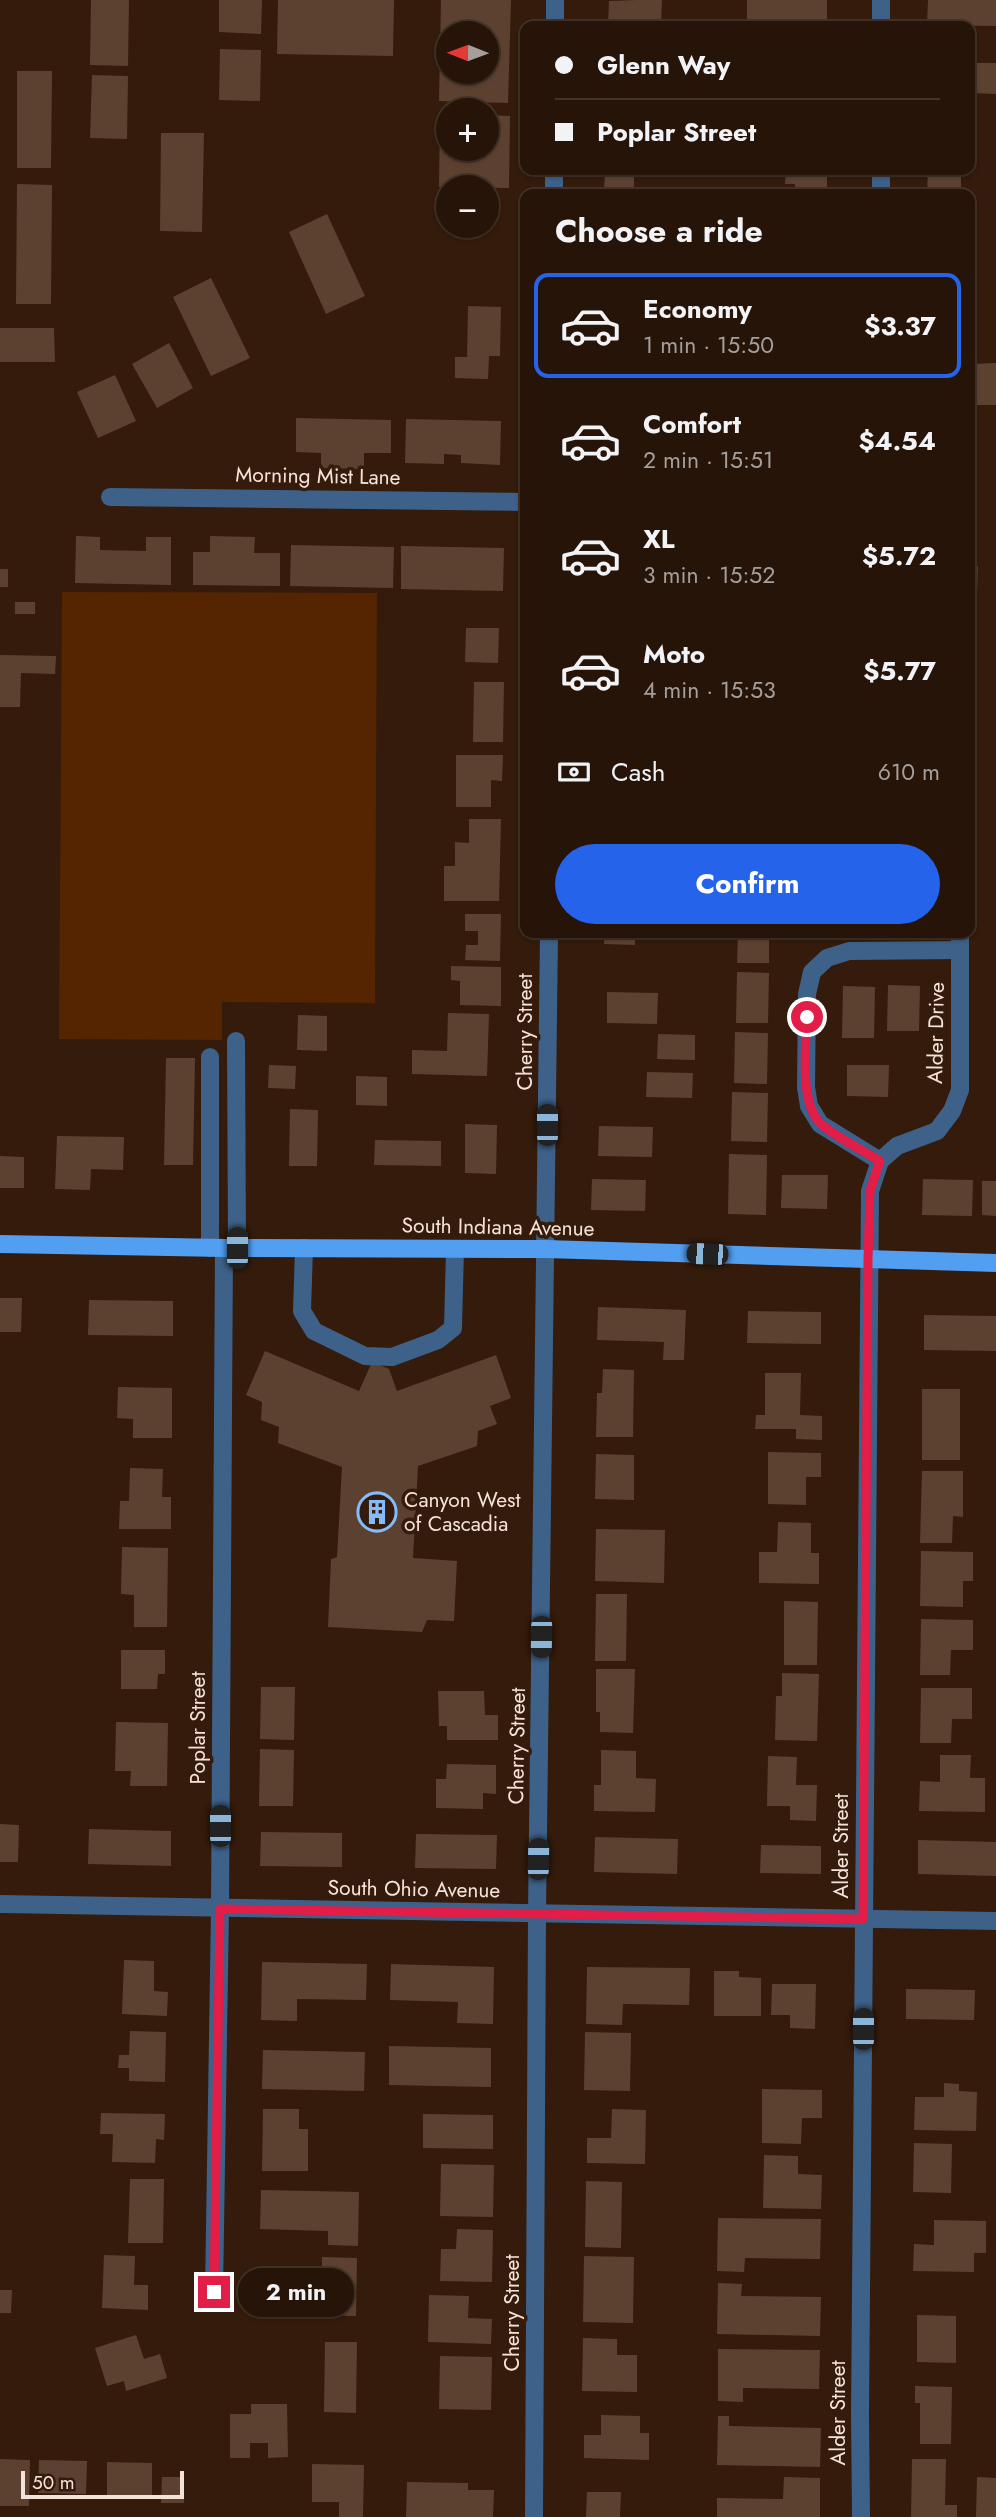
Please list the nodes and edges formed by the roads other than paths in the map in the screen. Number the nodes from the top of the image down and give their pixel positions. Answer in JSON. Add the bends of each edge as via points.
{"nodes":[{"id":1,"x":555,"y":0,"type":"edge"},
{"id":2,"x":881,"y":0,"type":"edge"},
{"id":3,"x":555,"y":21,"type":"edge"},
{"id":4,"x":881,"y":21,"type":"edge"},
{"id":5,"x":110,"y":497,"type":"dead end"},
{"id":6,"x":520,"y":502,"type":"edge"},
{"id":7,"x":549,"y":938,"type":"edge"},
{"id":8,"x":960,"y":941,"type":"edge"},
{"id":9,"x":236,"y":1041,"type":"dead end"},
{"id":10,"x":210,"y":1057,"type":"dead end"},
{"id":11,"x":880,"y":1161,"type":"junction"},
{"id":12,"x":0,"y":1244,"type":"edge"},
{"id":13,"x":224,"y":1248,"type":"junction"},
{"id":14,"x":304,"y":1248,"type":"junction"},
{"id":15,"x":454,"y":1249,"type":"junction"},
{"id":16,"x":546,"y":1249,"type":"junction"},
{"id":17,"x":868,"y":1260,"type":"junction"},
{"id":18,"x":996,"y":1263,"type":"edge"},
{"id":19,"x":0,"y":1904,"type":"edge"},
{"id":20,"x":220,"y":1909,"type":"junction"},
{"id":21,"x":537,"y":1914,"type":"junction"},
{"id":22,"x":863,"y":1919,"type":"junction"},
{"id":23,"x":996,"y":1921,"type":"edge"},
{"id":24,"x":214,"y":2292,"type":"dead end"},
{"id":25,"x":534,"y":2517,"type":"edge"},
{"id":26,"x":861,"y":2517,"type":"edge"}],
"edges":[{"from":1,"to":3,"type":"street"},
{"from":2,"to":4,"type":"street"},
{"from":5,"to":6,"type":"street","name":"Morning Mist Lane"},
{"from":7,"to":16,"type":"street","name":"Cherry Street"},
{"from":8,"to":11,"type":"street","name":"Alder Drive","via":[[960,1090],[937,1131],[897,1146]]},
{"from":8,"to":11,"type":"street","via":[[849,951],[827,957],[812,972],[807,993],[809,1107],[820,1124]]},
{"from":9,"to":13,"type":"street"},
{"from":10,"to":13,"type":"street"},
{"from":11,"to":17,"type":"street","via":[[870,1191]]},
{"from":12,"to":13,"type":"main road","name":"South Indiana Avenue"},
{"from":13,"to":14,"type":"main road","name":"South Indiana Avenue"},
{"from":13,"to":20,"type":"street","name":"Poplar Street"},
{"from":14,"to":15,"type":"main road","name":"South Indiana Avenue"},
{"from":14,"to":15,"type":"street","via":[[302,1311],[314,1331],[366,1356],[392,1357],[438,1340],[453,1328]]},
{"from":15,"to":16,"type":"main road","name":"South Indiana Avenue"},
{"from":16,"to":17,"type":"main road","name":"South Indiana Avenue"},
{"from":16,"to":21,"type":"street","name":"Cherry Street"},
{"from":17,"to":18,"type":"main road","name":"South Indiana Avenue"},
{"from":17,"to":22,"type":"street","name":"Alder Street"},
{"from":19,"to":20,"type":"street","name":"South Ohio Avenue"},
{"from":20,"to":21,"type":"street","name":"South Ohio Avenue"},
{"from":20,"to":24,"type":"street","name":"Poplar Street"},
{"from":21,"to":22,"type":"street","name":"South Ohio Avenue"},
{"from":21,"to":25,"type":"street","name":"Cherry Street"},
{"from":22,"to":23,"type":"street","name":"South Ohio Avenue"},
{"from":22,"to":26,"type":"street","name":"Alder Street"}]}
